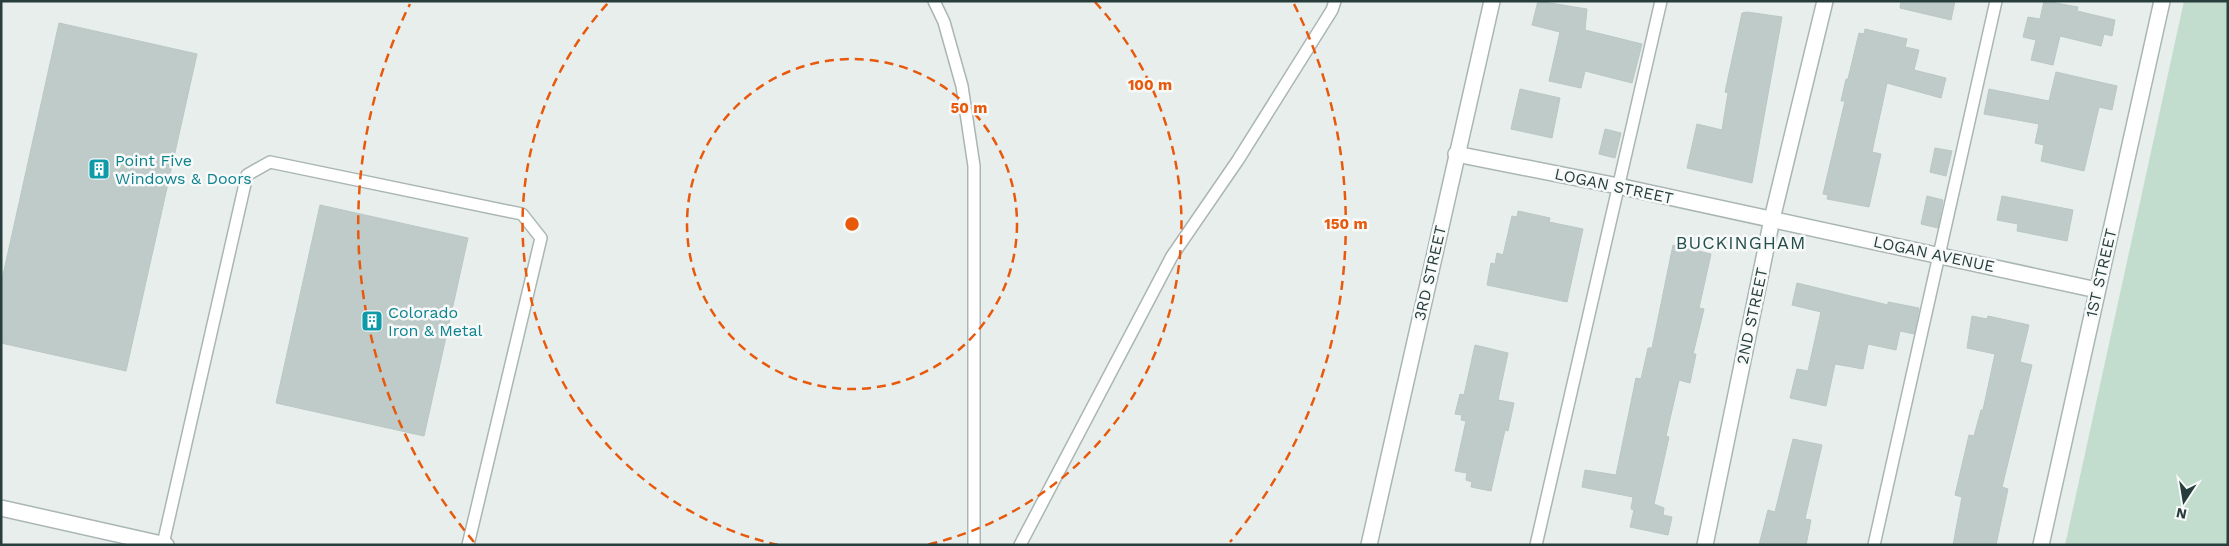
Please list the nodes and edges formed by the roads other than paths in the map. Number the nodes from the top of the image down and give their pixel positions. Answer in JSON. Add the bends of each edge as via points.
{"nodes":[{"id":1,"x":934,"y":1,"type":"edge"},
{"id":2,"x":1335,"y":1,"type":"edge"},
{"id":3,"x":1492,"y":1,"type":"edge"},
{"id":4,"x":1661,"y":1,"type":"edge"},
{"id":5,"x":1825,"y":1,"type":"edge"},
{"id":6,"x":1996,"y":1,"type":"edge"},
{"id":7,"x":2162,"y":1,"type":"edge"},
{"id":8,"x":1456,"y":154,"type":"junction"},
{"id":9,"x":1618,"y":186,"type":"junction"},
{"id":10,"x":1772,"y":219,"type":"junction"},
{"id":11,"x":1939,"y":255,"type":"junction"},
{"id":12,"x":2096,"y":290,"type":"junction"},
{"id":13,"x":1,"y":508,"type":"edge"},
{"id":14,"x":165,"y":544,"type":"edge"},
{"id":15,"x":468,"y":545,"type":"edge"},
{"id":16,"x":974,"y":545,"type":"edge"},
{"id":17,"x":1020,"y":545,"type":"edge"},
{"id":18,"x":1369,"y":545,"type":"edge"},
{"id":19,"x":1536,"y":545,"type":"edge"},
{"id":20,"x":1705,"y":545,"type":"edge"},
{"id":21,"x":1874,"y":545,"type":"edge"},
{"id":22,"x":2041,"y":545,"type":"edge"}],
"edges":[{"from":1,"to":16,"type":"lane","via":[[944,22],[962,86],[974,166]]},
{"from":2,"to":17,"type":"lane","via":[[1238,160],[1172,256]]},
{"from":3,"to":8,"type":"street","name":"3RD STREET"},
{"from":4,"to":9,"type":"lane"},
{"from":5,"to":10,"type":"street","name":"2ND STREET"},
{"from":6,"to":11,"type":"lane"},
{"from":7,"to":12,"type":"street","name":"1ST STREET"},
{"from":8,"to":9,"type":"street","name":"LOGAN STREET"},
{"from":8,"to":18,"type":"street","name":"3RD STREET"},
{"from":9,"to":10,"type":"street","name":"LOGAN STREET"},
{"from":9,"to":19,"type":"lane"},
{"from":10,"to":11,"type":"street","name":"LOGAN AVENUE"},
{"from":10,"to":20,"type":"street","name":"2ND STREET"},
{"from":11,"to":12,"type":"street","name":"LOGAN AVENUE"},
{"from":11,"to":21,"type":"lane"},
{"from":12,"to":22,"type":"street","name":"1ST STREET"},
{"from":13,"to":14,"type":"street"},
{"from":14,"to":15,"type":"lane","via":[[248,175],[270,162],[522,214],[541,238]]}]}
